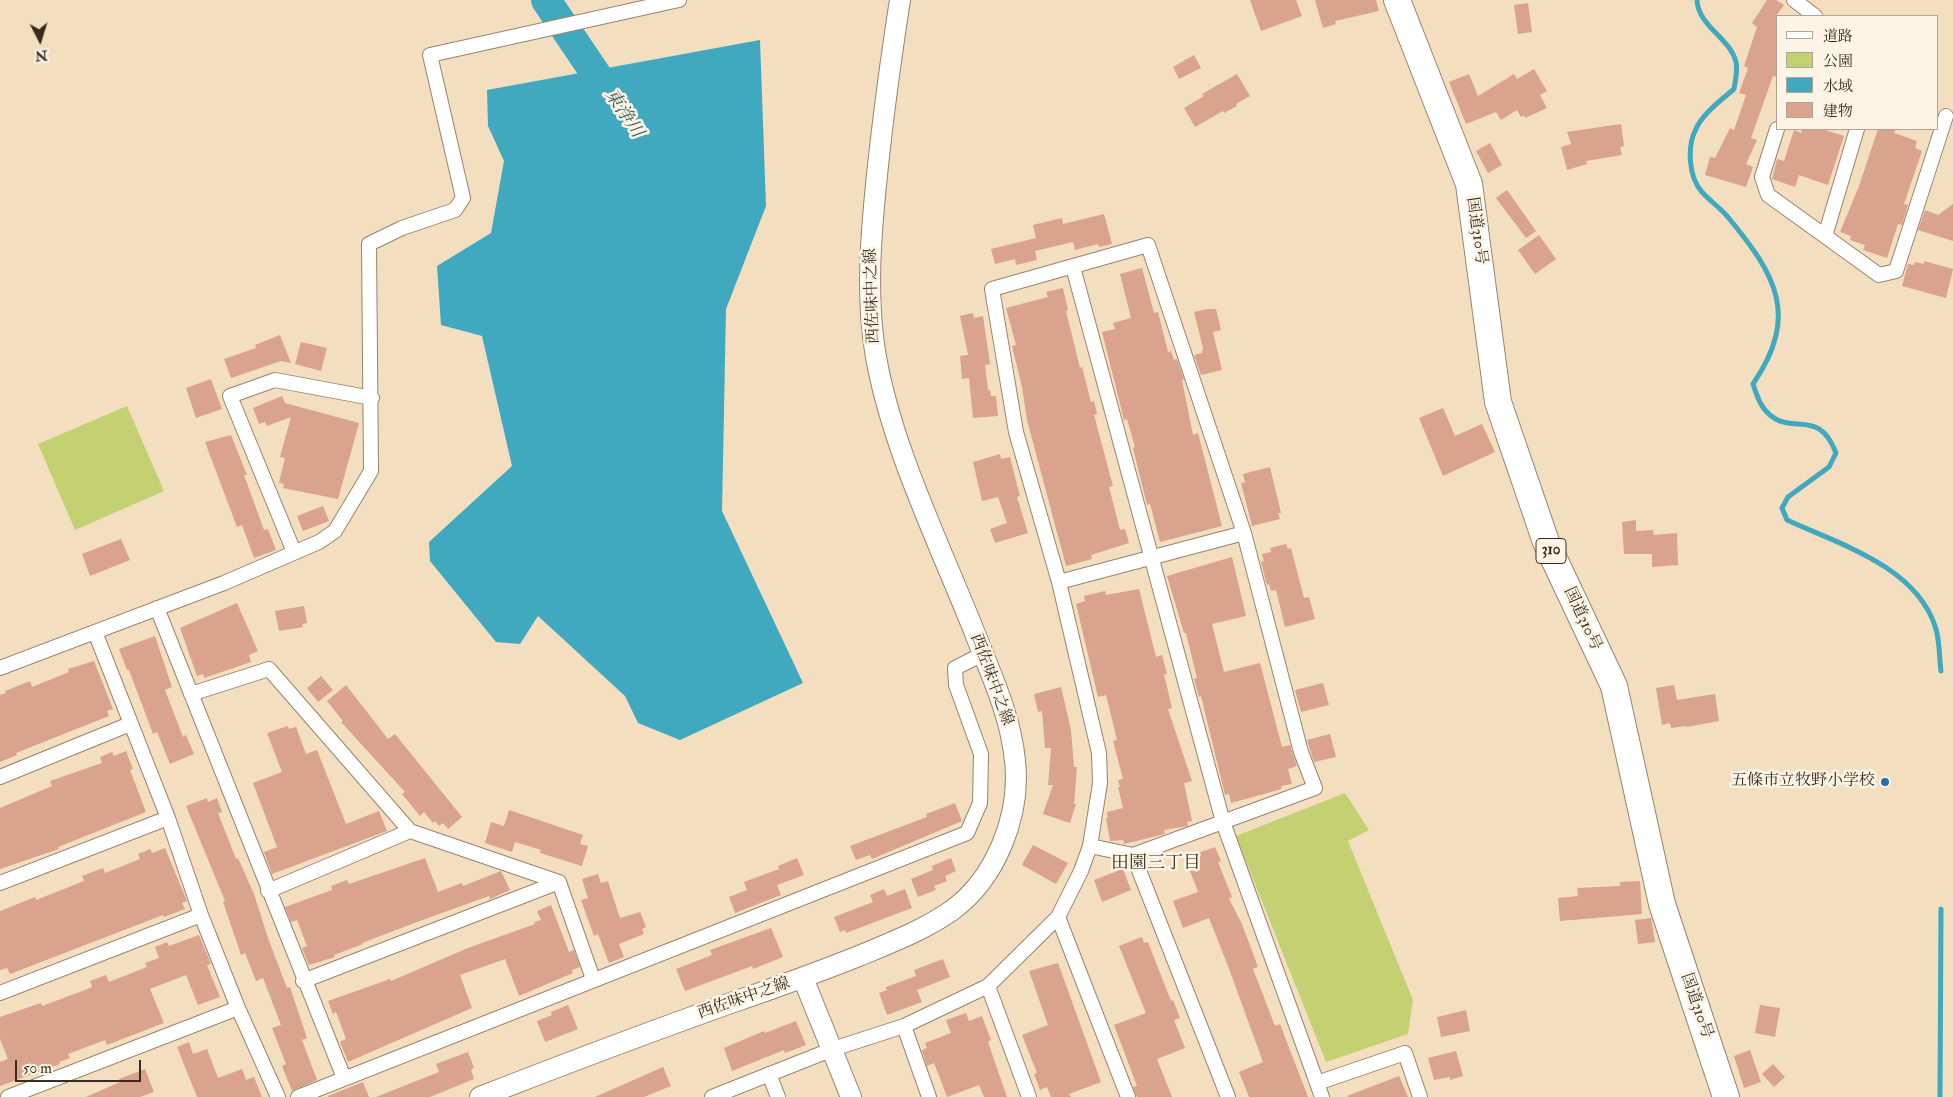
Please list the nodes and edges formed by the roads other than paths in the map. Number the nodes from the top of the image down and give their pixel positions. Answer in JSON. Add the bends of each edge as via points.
{"nodes":[{"id":1,"x":680,"y":0,"type":"edge"},
{"id":2,"x":900,"y":0,"type":"edge"},
{"id":3,"x":1397,"y":0,"type":"edge"},
{"id":4,"x":1794,"y":0,"type":"edge"},
{"id":5,"x":1812,"y":15,"type":"edge"},
{"id":6,"x":1945,"y":115,"type":"edge"},
{"id":7,"x":1777,"y":130,"type":"edge"},
{"id":8,"x":1857,"y":130,"type":"edge"},
{"id":9,"x":1825,"y":236,"type":"junction"},
{"id":10,"x":1073,"y":267,"type":"junction"},
{"id":11,"x":372,"y":398,"type":"junction"},
{"id":12,"x":1244,"y":533,"type":"junction"},
{"id":13,"x":294,"y":552,"type":"junction"},
{"id":14,"x":1151,"y":559,"type":"junction"},
{"id":15,"x":1059,"y":582,"type":"junction"},
{"id":16,"x":157,"y":608,"type":"junction"},
{"id":17,"x":95,"y":632,"type":"junction"},
{"id":18,"x":983,"y":654,"type":"junction"},
{"id":19,"x":0,"y":668,"type":"edge"},
{"id":20,"x":191,"y":694,"type":"junction"},
{"id":21,"x":130,"y":724,"type":"junction"},
{"id":22,"x":0,"y":777,"type":"edge"},
{"id":23,"x":168,"y":818,"type":"junction"},
{"id":24,"x":1223,"y":822,"type":"junction"},
{"id":25,"x":410,"y":831,"type":"junction"},
{"id":26,"x":1090,"y":846,"type":"junction"},
{"id":27,"x":1133,"y":855,"type":"junction"},
{"id":28,"x":559,"y":882,"type":"junction"},
{"id":29,"x":0,"y":883,"type":"edge"},
{"id":30,"x":268,"y":891,"type":"junction"},
{"id":31,"x":200,"y":915,"type":"junction"},
{"id":32,"x":1058,"y":917,"type":"junction"},
{"id":33,"x":804,"y":978,"type":"junction"},
{"id":34,"x":593,"y":979,"type":"junction"},
{"id":35,"x":304,"y":981,"type":"junction"},
{"id":36,"x":988,"y":986,"type":"junction"},
{"id":37,"x":0,"y":993,"type":"edge"},
{"id":38,"x":238,"y":1008,"type":"junction"},
{"id":39,"x":904,"y":1026,"type":"junction"},
{"id":40,"x":833,"y":1049,"type":"junction"},
{"id":41,"x":769,"y":1074,"type":"junction"},
{"id":42,"x":344,"y":1078,"type":"junction"},
{"id":43,"x":1317,"y":1083,"type":"junction"},
{"id":44,"x":8,"y":1097,"type":"edge"},
{"id":45,"x":278,"y":1097,"type":"edge"},
{"id":46,"x":298,"y":1097,"type":"edge"},
{"id":47,"x":480,"y":1097,"type":"edge"},
{"id":48,"x":712,"y":1097,"type":"edge"},
{"id":49,"x":778,"y":1097,"type":"edge"},
{"id":50,"x":851,"y":1097,"type":"edge"},
{"id":51,"x":929,"y":1097,"type":"edge"},
{"id":52,"x":1029,"y":1097,"type":"edge"},
{"id":53,"x":1128,"y":1097,"type":"edge"},
{"id":54,"x":1228,"y":1097,"type":"edge"},
{"id":55,"x":1322,"y":1097,"type":"edge"},
{"id":56,"x":1420,"y":1097,"type":"edge"},
{"id":57,"x":1726,"y":1097,"type":"edge"}],
"edges":[{"from":1,"to":11,"type":"street","via":[[430,55],[463,198],[455,210],[402,228],[369,244]]},
{"from":2,"to":18,"type":"main road","name":"西佐味中之線","via":[[872,227],[875,351],[901,446]]},
{"from":3,"to":57,"type":"highway","name":"国道310号","number":"310","via":[[1469,184],[1498,402],[1546,542],[1614,686],[1662,904]]},
{"from":4,"to":5,"type":"street"},
{"from":6,"to":9,"type":"street","via":[[1896,271],[1879,275]]},
{"from":7,"to":9,"type":"street","via":[[1762,177],[1768,195]]},
{"from":8,"to":9,"type":"street"},
{"from":10,"to":12,"type":"street","via":[[1148,245]]},
{"from":10,"to":14,"type":"street"},
{"from":10,"to":15,"type":"street","via":[[992,289],[1016,432]]},
{"from":11,"to":13,"type":"street","via":[[371,471],[335,531]]},
{"from":11,"to":13,"type":"street","via":[[275,380],[230,396]]},
{"from":12,"to":14,"type":"street"},
{"from":12,"to":24,"type":"street","via":[[1301,752],[1315,788]]},
{"from":13,"to":16,"type":"street"},
{"from":14,"to":15,"type":"street"},
{"from":14,"to":24,"type":"street"},
{"from":15,"to":26,"type":"street","via":[[1099,753],[1100,783]]},
{"from":16,"to":17,"type":"street"},
{"from":16,"to":20,"type":"street"},
{"from":17,"to":19,"type":"street"},
{"from":17,"to":21,"type":"street"},
{"from":18,"to":33,"type":"main road","name":"西佐味中之線","via":[[1006,712],[1016,763],[1010,827],[989,867],[977,886],[954,909],[938,919],[884,946]]},
{"from":18,"to":34,"type":"street","via":[[955,668],[956,686],[981,754],[980,803],[967,833]]},
{"from":20,"to":25,"type":"street","via":[[269,669]]},
{"from":20,"to":30,"type":"street"},
{"from":21,"to":22,"type":"street"},
{"from":21,"to":23,"type":"street"},
{"from":23,"to":29,"type":"street"},
{"from":23,"to":31,"type":"street"},
{"from":24,"to":27,"type":"street"},
{"from":24,"to":43,"type":"street"},
{"from":25,"to":28,"type":"street"},
{"from":25,"to":30,"type":"street"},
{"from":26,"to":27,"type":"street"},
{"from":26,"to":32,"type":"street"},
{"from":27,"to":54,"type":"street"},
{"from":28,"to":34,"type":"street"},
{"from":28,"to":35,"type":"street"},
{"from":30,"to":35,"type":"street"},
{"from":31,"to":37,"type":"street"},
{"from":31,"to":38,"type":"street"},
{"from":32,"to":36,"type":"street"},
{"from":32,"to":53,"type":"street"},
{"from":33,"to":40,"type":"main road"},
{"from":33,"to":47,"type":"main road","name":"西佐味中之線","via":[[636,1036]]},
{"from":34,"to":42,"type":"street"},
{"from":35,"to":42,"type":"street"},
{"from":36,"to":39,"type":"street"},
{"from":36,"to":52,"type":"street"},
{"from":38,"to":44,"type":"street"},
{"from":38,"to":45,"type":"street"},
{"from":39,"to":40,"type":"street"},
{"from":39,"to":51,"type":"street"},
{"from":40,"to":41,"type":"street"},
{"from":40,"to":50,"type":"main road"},
{"from":41,"to":48,"type":"street"},
{"from":41,"to":49,"type":"street"},
{"from":42,"to":46,"type":"street"},
{"from":43,"to":55,"type":"street"},
{"from":43,"to":56,"type":"street","via":[[1405,1053]]}]}
